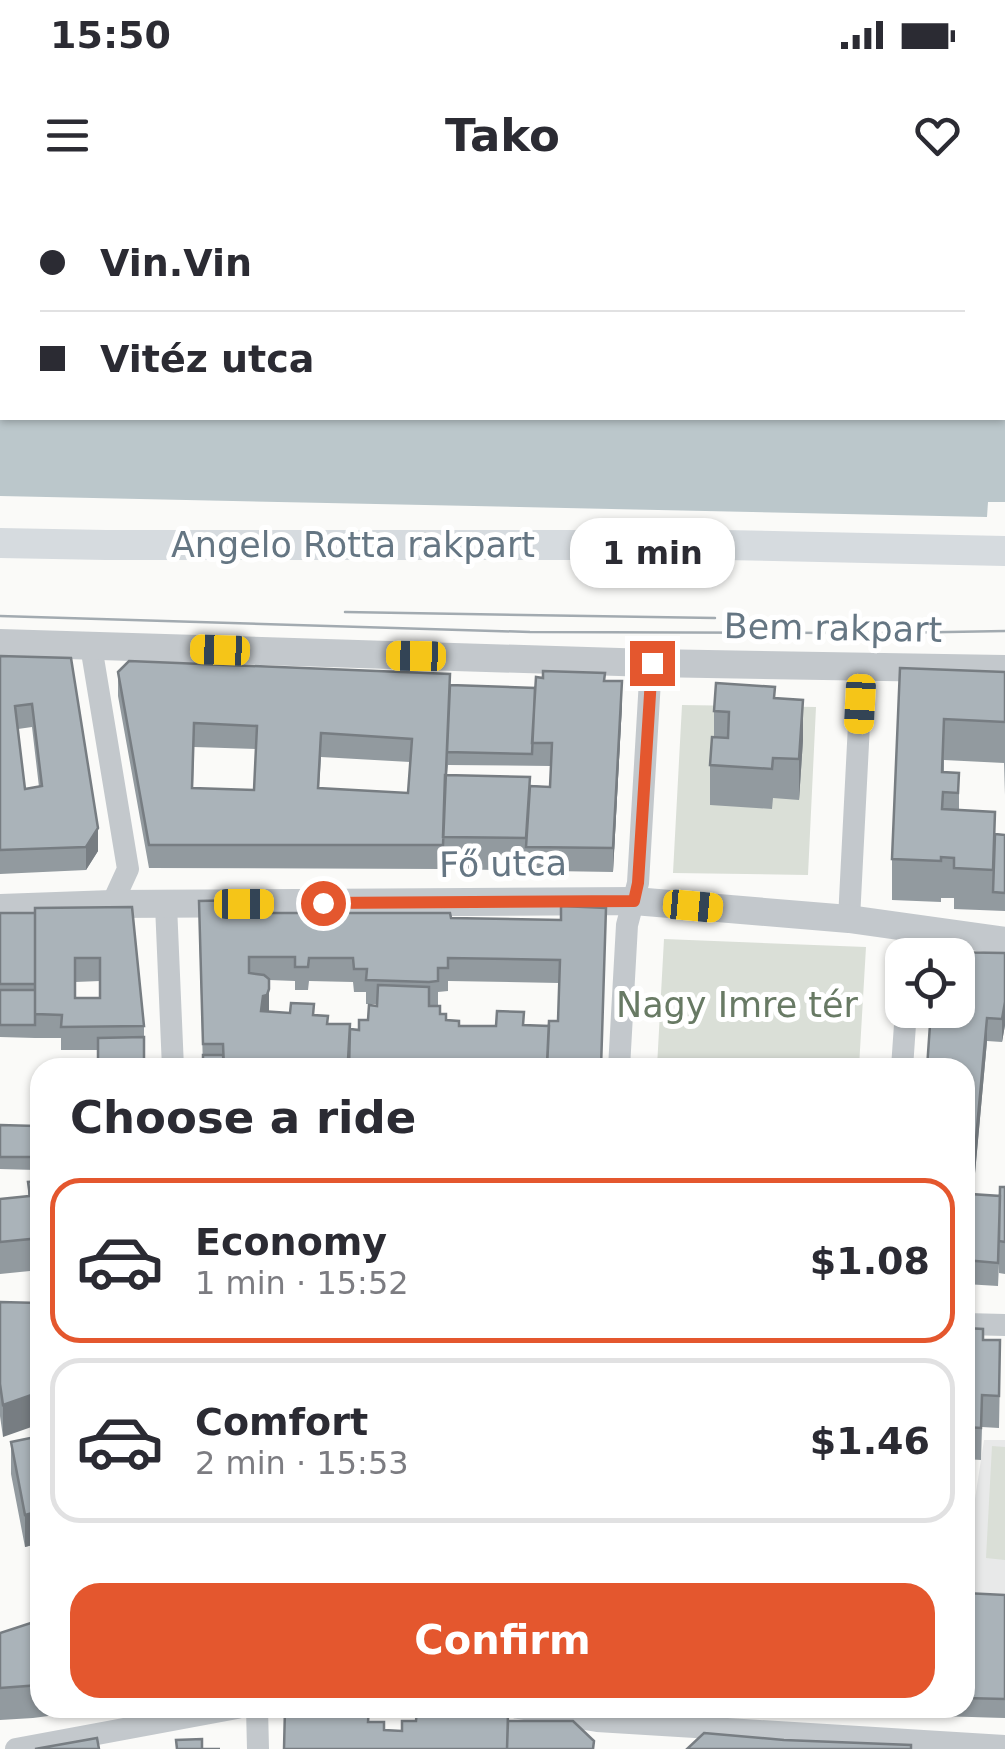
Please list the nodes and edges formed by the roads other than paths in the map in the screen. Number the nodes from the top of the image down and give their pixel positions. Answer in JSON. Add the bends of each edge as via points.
{"nodes":[{"id":1,"x":0,"y":543,"type":"edge"},
{"id":2,"x":1005,"y":551,"type":"edge"},
{"id":3,"x":0,"y":642,"type":"edge"},
{"id":4,"x":91,"y":646,"type":"junction"},
{"id":5,"x":652,"y":663,"type":"junction"},
{"id":6,"x":862,"y":666,"type":"junction"},
{"id":7,"x":1005,"y":668,"type":"edge"},
{"id":8,"x":634,"y":901,"type":"junction"},
{"id":9,"x":112,"y":904,"type":"junction"},
{"id":10,"x":166,"y":905,"type":"junction"},
{"id":11,"x":0,"y":908,"type":"edge"},
{"id":12,"x":849,"y":919,"type":"junction"},
{"id":13,"x":912,"y":926,"type":"junction"},
{"id":14,"x":911,"y":938,"type":"edge"},
{"id":15,"x":1005,"y":941,"type":"edge"},
{"id":16,"x":905,"y":1028,"type":"edge"},
{"id":17,"x":173,"y":1058,"type":"edge"},
{"id":18,"x":620,"y":1058,"type":"edge"},
{"id":19,"x":903,"y":1058,"type":"edge"},
{"id":20,"x":975,"y":1324,"type":"edge"},
{"id":21,"x":1005,"y":1324,"type":"edge"},
{"id":22,"x":183,"y":1718,"type":"edge"},
{"id":23,"x":257,"y":1718,"type":"edge"},
{"id":24,"x":619,"y":1718,"type":"edge"},
{"id":25,"x":652,"y":1724,"type":"junction"},
{"id":26,"x":1005,"y":1746,"type":"edge"},
{"id":27,"x":16,"y":1749,"type":"edge"},
{"id":28,"x":258,"y":1749,"type":"edge"},
{"id":29,"x":649,"y":1749,"type":"edge"}],
"edges":[{"from":1,"to":2,"type":"main road","name":"Angelo Rotta rakpart"},
{"from":3,"to":4,"type":"street","name":"Bem rakpart"},
{"from":4,"to":5,"type":"street","name":"Bem rakpart"},
{"from":4,"to":9,"type":"street","via":[[128,868]]},
{"from":5,"to":6,"type":"street","name":"Bem rakpart"},
{"from":5,"to":8,"type":"street"},
{"from":6,"to":7,"type":"street","name":"Bem rakpart"},
{"from":6,"to":12,"type":"street"},
{"from":8,"to":10,"type":"street","name":"Fő utca"},
{"from":8,"to":12,"type":"street","name":"Fő utca"},
{"from":8,"to":18,"type":"street"},
{"from":9,"to":10,"type":"street","name":"Fő utca"},
{"from":9,"to":11,"type":"street","name":"Fő utca"},
{"from":10,"to":17,"type":"street"},
{"from":12,"to":13,"type":"street","name":"Fő utca"},
{"from":13,"to":14,"type":"street"},
{"from":13,"to":15,"type":"street","name":"Fő utca"},
{"from":16,"to":19,"type":"street"},
{"from":20,"to":21,"type":"street"},
{"from":22,"to":27,"type":"street"},
{"from":23,"to":28,"type":"street"},
{"from":24,"to":25,"type":"street"},
{"from":25,"to":26,"type":"street"},
{"from":25,"to":29,"type":"street"}]}
